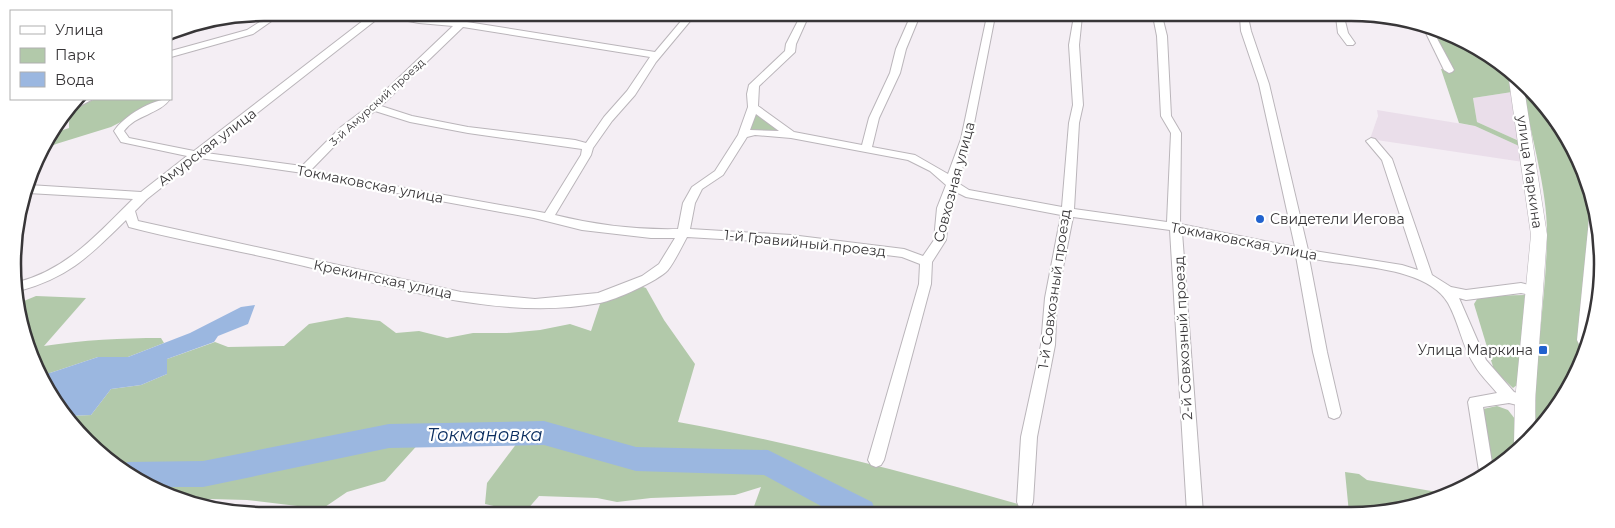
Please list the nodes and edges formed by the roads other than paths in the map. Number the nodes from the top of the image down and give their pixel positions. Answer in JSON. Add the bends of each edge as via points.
{"nodes":[{"id":1,"x":267,"y":21,"type":"edge"},
{"id":2,"x":370,"y":21,"type":"edge"},
{"id":3,"x":429,"y":21,"type":"edge"},
{"id":4,"x":463,"y":21,"type":"edge"},
{"id":5,"x":686,"y":21,"type":"edge"},
{"id":6,"x":802,"y":21,"type":"edge"},
{"id":7,"x":913,"y":21,"type":"edge"},
{"id":8,"x":990,"y":21,"type":"edge"},
{"id":9,"x":1077,"y":21,"type":"edge"},
{"id":10,"x":1159,"y":21,"type":"edge"},
{"id":11,"x":1245,"y":21,"type":"edge"},
{"id":12,"x":1341,"y":21,"type":"edge"},
{"id":13,"x":460,"y":24,"type":"junction"},
{"id":14,"x":1430,"y":35,"type":"edge"},
{"id":15,"x":1350,"y":43,"type":"dead end"},
{"id":16,"x":172,"y":54,"type":"edge"},
{"id":17,"x":656,"y":55,"type":"junction"},
{"id":18,"x":1449,"y":70,"type":"dead end"},
{"id":19,"x":1517,"y":86,"type":"edge"},
{"id":20,"x":164,"y":100,"type":"edge"},
{"id":21,"x":753,"y":107,"type":"junction"},
{"id":22,"x":373,"y":108,"type":"junction"},
{"id":23,"x":743,"y":135,"type":"junction"},
{"id":24,"x":791,"y":135,"type":"junction"},
{"id":25,"x":1372,"y":141,"type":"dead end"},
{"id":26,"x":588,"y":147,"type":"junction"},
{"id":27,"x":866,"y":148,"type":"junction"},
{"id":28,"x":198,"y":154,"type":"junction"},
{"id":29,"x":305,"y":170,"type":"junction"},
{"id":30,"x":951,"y":184,"type":"junction"},
{"id":31,"x":33,"y":189,"type":"edge"},
{"id":32,"x":143,"y":196,"type":"junction"},
{"id":33,"x":129,"y":211,"type":"junction"},
{"id":34,"x":1068,"y":212,"type":"junction"},
{"id":35,"x":548,"y":218,"type":"junction"},
{"id":36,"x":1175,"y":227,"type":"junction"},
{"id":37,"x":683,"y":234,"type":"junction"},
{"id":38,"x":1302,"y":252,"type":"junction"},
{"id":39,"x":926,"y":262,"type":"junction"},
{"id":40,"x":1426,"y":277,"type":"junction"},
{"id":41,"x":1593,"y":278,"type":"edge"},
{"id":42,"x":22,"y":286,"type":"edge"},
{"id":43,"x":1447,"y":291,"type":"junction"},
{"id":44,"x":1535,"y":291,"type":"junction"},
{"id":45,"x":1591,"y":299,"type":"edge"},
{"id":46,"x":1517,"y":399,"type":"junction"},
{"id":47,"x":1334,"y":413,"type":"dead end"},
{"id":48,"x":1524,"y":435,"type":"edge"},
{"id":49,"x":876,"y":460,"type":"dead end"},
{"id":50,"x":1485,"y":467,"type":"edge"},
{"id":51,"x":1025,"y":502,"type":"dead end"},
{"id":52,"x":1195,"y":507,"type":"edge"}],
"edges":[{"from":1,"to":16,"type":"street","via":[[250,32]]},
{"from":2,"to":28,"type":"street","name":"Амурская улица"},
{"from":3,"to":13,"type":"street"},
{"from":4,"to":13,"type":"street","name":"3-й Амурский проезд"},
{"from":5,"to":17,"type":"street"},
{"from":6,"to":21,"type":"street","via":[[790,52],[754,85]]},
{"from":7,"to":27,"type":"street","via":[[895,73],[874,118]]},
{"from":8,"to":30,"type":"street","name":"Совхозная улица","via":[[969,126]]},
{"from":9,"to":34,"type":"street","name":"1-й Совхозный проезд","via":[[1074,45],[1078,105]]},
{"from":10,"to":36,"type":"street","name":"2-й Совхозный проезд","via":[[1166,116],[1176,133]]},
{"from":11,"to":38,"type":"street","via":[[1264,84]]},
{"from":12,"to":15,"type":"street","via":[[1343,33]]},
{"from":13,"to":17,"type":"street"},
{"from":13,"to":22,"type":"street","name":"3-й Амурский проезд"},
{"from":14,"to":18,"type":"street"},
{"from":17,"to":26,"type":"street"},
{"from":19,"to":44,"type":"street","name":"улица Маркина","via":[[1539,235]]},
{"from":20,"to":28,"type":"street","name":"Токмаковская улица","via":[[123,125],[120,135],[125,140]]},
{"from":21,"to":23,"type":"street"},
{"from":21,"to":24,"type":"street"},
{"from":22,"to":26,"type":"street","via":[[468,130]]},
{"from":22,"to":29,"type":"street","name":"3-й Амурский проезд","via":[[345,129]]},
{"from":23,"to":24,"type":"street","name":"Токмаковская улица","via":[[755,132]]},
{"from":23,"to":37,"type":"street","via":[[719,173],[698,187],[689,203]]},
{"from":24,"to":27,"type":"street","name":"Токмаковская улица"},
{"from":25,"to":40,"type":"street","via":[[1387,159]]},
{"from":26,"to":35,"type":"street"},
{"from":27,"to":30,"type":"street","name":"Токмаковская улица","via":[[922,162]]},
{"from":28,"to":29,"type":"street","name":"Токмаковская улица"},
{"from":28,"to":32,"type":"street","name":"Амурская улица"},
{"from":29,"to":35,"type":"street","name":"Токмаковская улица","via":[[320,176]]},
{"from":30,"to":34,"type":"street","name":"Токмаковская улица","via":[[966,193]]},
{"from":30,"to":39,"type":"street","name":"Совхозная улица","via":[[940,240]]},
{"from":31,"to":32,"type":"street"},
{"from":32,"to":33,"type":"street","name":"Амурская улица"},
{"from":33,"to":37,"type":"street","name":"Крекингская улица","via":[[133,224],[182,236],[470,298],[514,303],[562,303],[600,298],[646,279],[663,267]]},
{"from":33,"to":42,"type":"street","name":"Амурская улица","via":[[62,270]]},
{"from":34,"to":36,"type":"street","name":"Токмаковская улица"},
{"from":34,"to":51,"type":"street","name":"1-й Совхозный проезд","via":[[1051,298],[1048,345],[1029,437]]},
{"from":35,"to":37,"type":"street","name":"Токмаковская улица","via":[[624,232]]},
{"from":36,"to":38,"type":"street","name":"Токмаковская улица"},
{"from":36,"to":52,"type":"street","name":"2-й Совхозный проезд"},
{"from":37,"to":39,"type":"street","name":"1-й Гравийный проезд","via":[[717,233],[856,246],[904,254]]},
{"from":38,"to":40,"type":"street","name":"Токмаковская улица","via":[[1402,269]]},
{"from":38,"to":47,"type":"street"},
{"from":39,"to":49,"type":"street","via":[[926,284]]},
{"from":40,"to":43,"type":"street","name":"Токмаковская улица"},
{"from":41,"to":45,"type":"main road"},
{"from":43,"to":44,"type":"street","name":"Токмаковская улица","via":[[1466,295],[1521,288]]},
{"from":43,"to":46,"type":"street","via":[[1480,363]]},
{"from":44,"to":46,"type":"street","name":"улица Маркина"},
{"from":46,"to":48,"type":"street","name":"улица Маркина"},
{"from":46,"to":50,"type":"street","via":[[1475,402]]}]}
